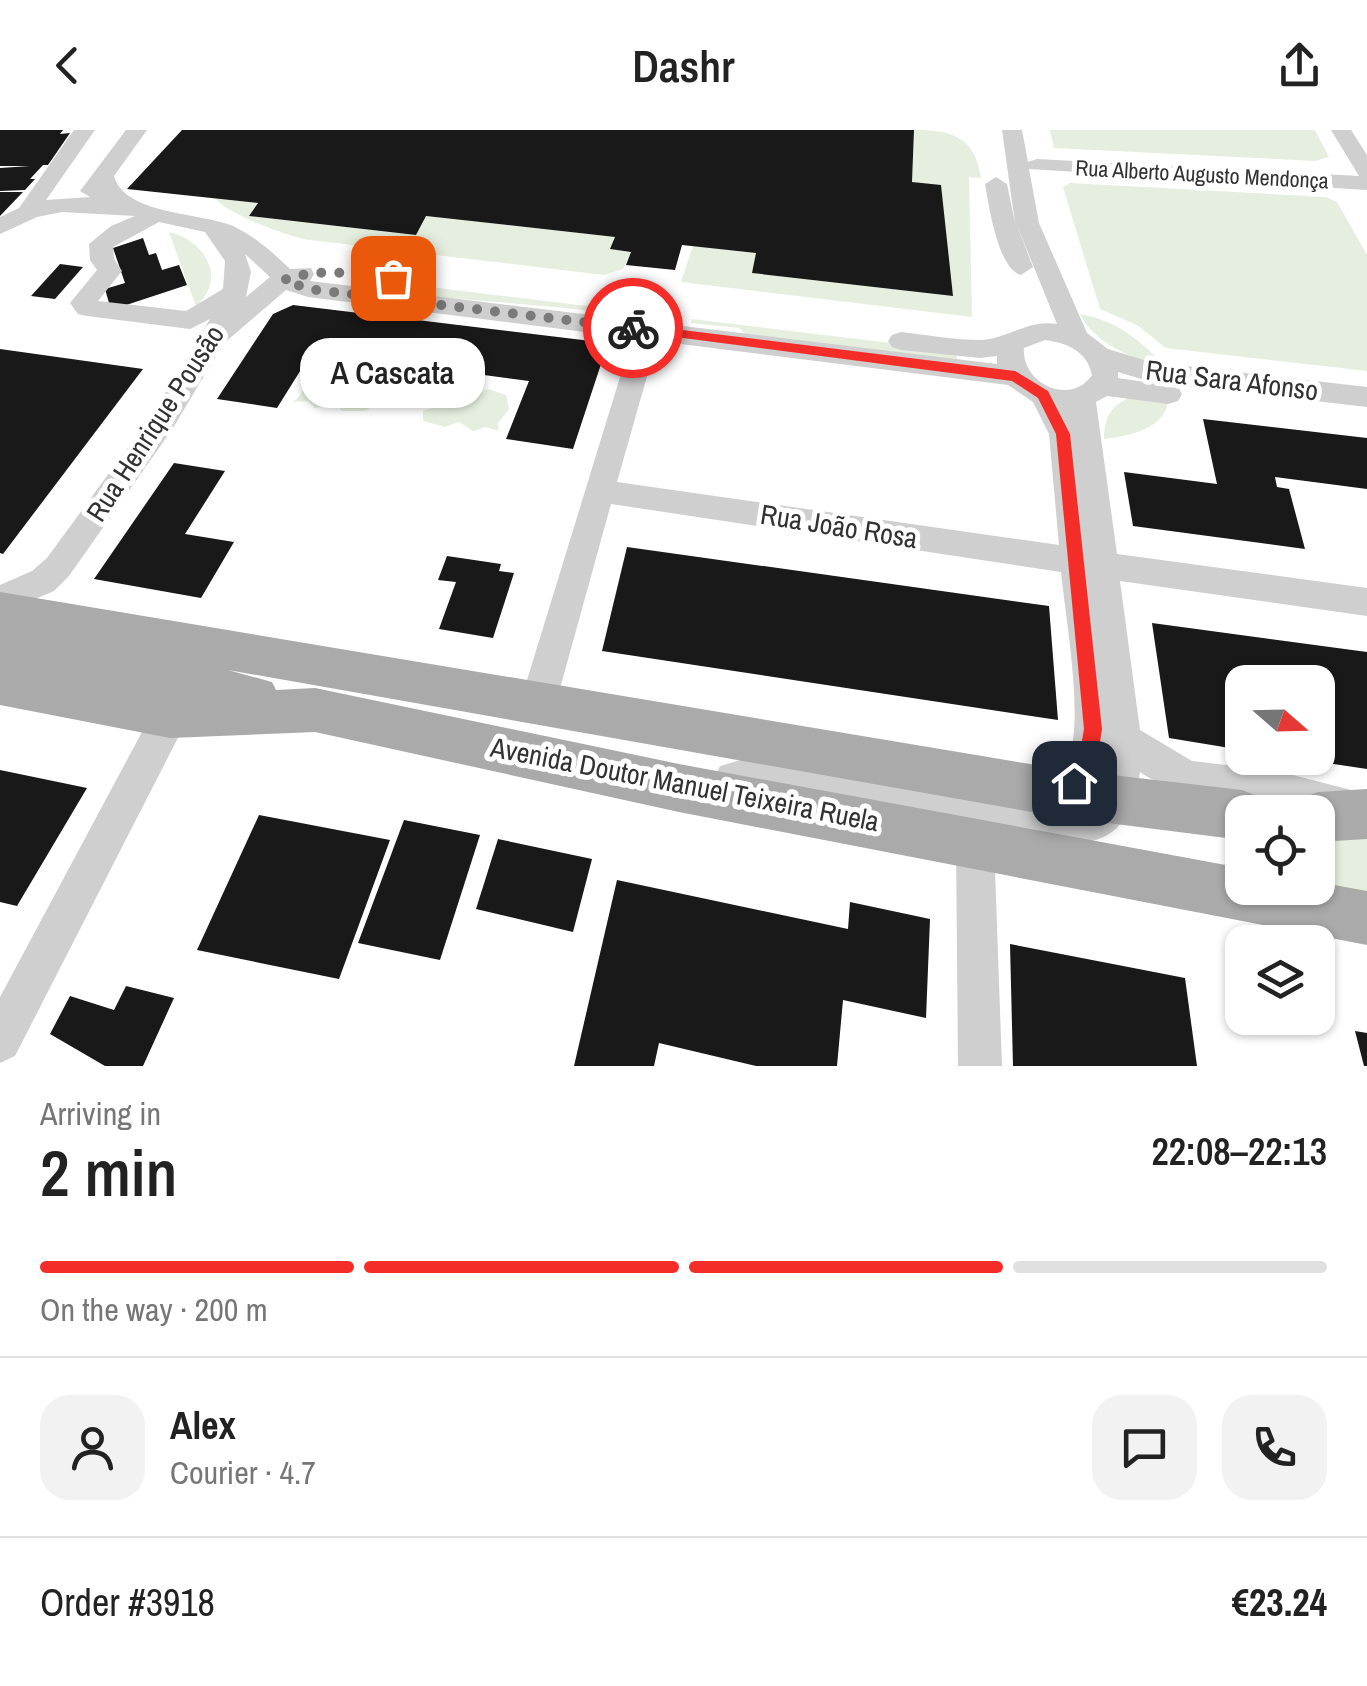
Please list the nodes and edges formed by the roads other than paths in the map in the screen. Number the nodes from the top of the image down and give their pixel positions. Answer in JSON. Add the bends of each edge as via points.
{"nodes":[{"id":1,"x":85,"y":130,"type":"edge"},
{"id":2,"x":138,"y":130,"type":"edge"},
{"id":3,"x":1012,"y":130,"type":"edge"},
{"id":4,"x":1029,"y":130,"type":"edge"},
{"id":5,"x":1341,"y":130,"type":"edge"},
{"id":6,"x":1037,"y":165,"type":"junction"},
{"id":7,"x":1367,"y":172,"type":"edge"},
{"id":8,"x":103,"y":176,"type":"junction"},
{"id":9,"x":1367,"y":182,"type":"edge"},
{"id":10,"x":996,"y":184,"type":"dead end"},
{"id":11,"x":37,"y":208,"type":"junction"},
{"id":12,"x":148,"y":212,"type":"junction"},
{"id":13,"x":199,"y":223,"type":"junction"},
{"id":14,"x":0,"y":227,"type":"edge"},
{"id":15,"x":284,"y":280,"type":"junction"},
{"id":16,"x":234,"y":294,"type":"junction"},
{"id":17,"x":1070,"y":326,"type":"junction"},
{"id":18,"x":647,"y":330,"type":"junction"},
{"id":19,"x":214,"y":338,"type":"junction"},
{"id":20,"x":1011,"y":345,"type":"junction"},
{"id":21,"x":1100,"y":356,"type":"junction"},
{"id":22,"x":1015,"y":376,"type":"junction"},
{"id":23,"x":1093,"y":392,"type":"junction"},
{"id":24,"x":1043,"y":395,"type":"junction"},
{"id":25,"x":1367,"y":397,"type":"edge"},
{"id":26,"x":1367,"y":418,"type":"edge"},
{"id":27,"x":600,"y":491,"type":"junction"},
{"id":28,"x":1090,"y":563,"type":"junction"},
{"id":29,"x":0,"y":600,"type":"edge"},
{"id":30,"x":1367,"y":602,"type":"edge"},
{"id":31,"x":0,"y":611,"type":"edge"},
{"id":32,"x":0,"y":645,"type":"edge"},
{"id":33,"x":0,"y":684,"type":"edge"},
{"id":34,"x":164,"y":696,"type":"junction"},
{"id":35,"x":538,"y":704,"type":"junction"},
{"id":36,"x":1124,"y":740,"type":"junction"},
{"id":37,"x":679,"y":788,"type":"junction"},
{"id":38,"x":1060,"y":793,"type":"junction"},
{"id":39,"x":1116,"y":801,"type":"junction"},
{"id":40,"x":1225,"y":813,"type":"edge"},
{"id":41,"x":1367,"y":813,"type":"edge"},
{"id":42,"x":1335,"y":816,"type":"edge"},
{"id":43,"x":975,"y":841,"type":"junction"},
{"id":44,"x":1367,"y":918,"type":"edge"},
{"id":45,"x":0,"y":1041,"type":"edge"},
{"id":46,"x":980,"y":1066,"type":"edge"}],
"edges":[{"from":1,"to":11,"type":"street","via":[[44,182]]},
{"from":2,"to":8,"type":"street"},
{"from":3,"to":17,"type":"street","via":[[1027,224]]},
{"from":4,"to":6,"type":"street"},
{"from":5,"to":7,"type":"street"},
{"from":6,"to":9,"type":"street","name":"Rua Alberto Augusto Mendonça"},
{"from":6,"to":17,"type":"street"},
{"from":8,"to":11,"type":"street","via":[[81,197]]},
{"from":8,"to":12,"type":"street","via":[[112,198]]},
{"from":10,"to":17,"type":"street","via":[[1020,266]]},
{"from":11,"to":12,"type":"street","name":"Rua Henrique Pousão","via":[[102,204]]},
{"from":11,"to":14,"type":"street"},
{"from":12,"to":13,"type":"street","name":"Rua Henrique Pousão"},
{"from":12,"to":16,"type":"street","via":[[101,244],[110,270],[86,296],[86,308],[190,320]]},
{"from":13,"to":15,"type":"street","name":"Rua Henrique Pousão","via":[[259,253]]},
{"from":13,"to":16,"type":"street","name":"Rua Henrique Pousão","via":[[237,258]]},
{"from":15,"to":18,"type":"street","via":[[308,289]]},
{"from":15,"to":19,"type":"street"},
{"from":15,"to":20,"type":"street","via":[[334,271],[966,348]]},
{"from":16,"to":19,"type":"street","name":"Rua Henrique Pousão"},
{"from":17,"to":20,"type":"street","via":[[1031,333]]},
{"from":17,"to":21,"type":"street"},
{"from":18,"to":22,"type":"street"},
{"from":18,"to":27,"type":"street"},
{"from":19,"to":29,"type":"street","name":"Rua Henrique Pousão","via":[[58,567]]},
{"from":20,"to":22,"type":"street"},
{"from":21,"to":23,"type":"street","via":[[1106,376]]},
{"from":21,"to":25,"type":"street","name":"Rua Sara Afonso","via":[[1151,372]]},
{"from":22,"to":24,"type":"street"},
{"from":23,"to":24,"type":"street"},
{"from":23,"to":26,"type":"street","name":"Rua Sara Afonso"},
{"from":23,"to":28,"type":"street"},
{"from":24,"to":28,"type":"street","via":[[1063,434]]},
{"from":27,"to":28,"type":"street","name":"Rua João Rosa"},
{"from":27,"to":35,"type":"street"},
{"from":28,"to":30,"type":"street","name":"Rua João Rosa"},
{"from":28,"to":36,"type":"street"},
{"from":28,"to":38,"type":"street","via":[[1093,729],[1088,761]]},
{"from":31,"to":35,"type":"main road","name":"Avenida Doutor Manuel Teixeira Ruela"},
{"from":32,"to":34,"type":"main road"},
{"from":33,"to":34,"type":"main road","name":"Avenida Doutor Manuel Teixeira Ruela"},
{"from":34,"to":37,"type":"main road","name":"Avenida Doutor Manuel Teixeira Ruela","via":[[315,710]]},
{"from":34,"to":45,"type":"street"},
{"from":35,"to":38,"type":"main road","name":"Avenida Doutor Manuel Teixeira Ruela"},
{"from":36,"to":39,"type":"street"},
{"from":36,"to":41,"type":"street","via":[[1192,779],[1277,790]]},
{"from":37,"to":39,"type":"street","via":[[744,777],[1080,824],[1104,819]]},
{"from":37,"to":43,"type":"main road","name":"Avenida Doutor Manuel Teixeira Ruela"},
{"from":38,"to":39,"type":"main road","name":"Avenida Doutor Manuel Teixeira Ruela"},
{"from":39,"to":40,"type":"main road","name":"Avenida Doutor Manuel Teixeira Ruela"},
{"from":41,"to":42,"type":"main road"},
{"from":43,"to":44,"type":"main road","name":"Avenida Doutor Manuel Teixeira Ruela"},
{"from":43,"to":46,"type":"street"}]}
